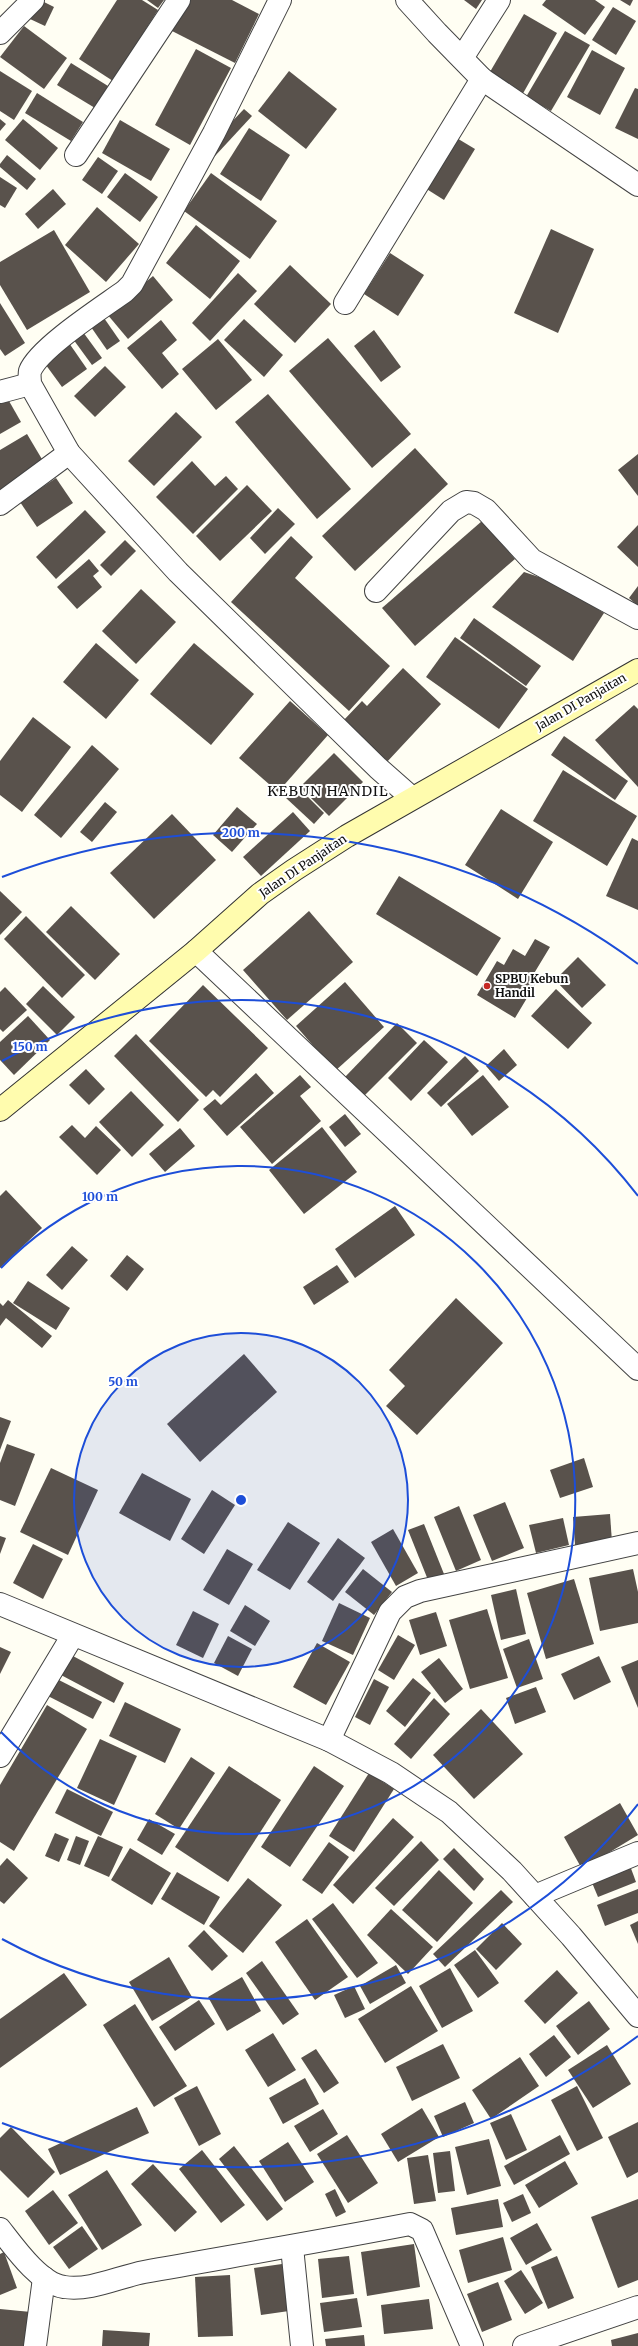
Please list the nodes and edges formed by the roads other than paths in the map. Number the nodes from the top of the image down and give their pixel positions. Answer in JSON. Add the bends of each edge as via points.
{"nodes":[{"id":1,"x":33,"y":0,"type":"edge"},
{"id":2,"x":179,"y":0,"type":"edge"},
{"id":3,"x":280,"y":0,"type":"edge"},
{"id":4,"x":407,"y":0,"type":"edge"},
{"id":5,"x":499,"y":0,"type":"edge"},
{"id":6,"x":3,"y":25,"type":"edge"},
{"id":7,"x":462,"y":58,"type":"junction"},
{"id":8,"x":482,"y":79,"type":"junction"},
{"id":9,"x":76,"y":155,"type":"dead end"},
{"id":10,"x":638,"y":185,"type":"edge"},
{"id":11,"x":345,"y":303,"type":"dead end"},
{"id":12,"x":30,"y":384,"type":"junction"},
{"id":13,"x":0,"y":392,"type":"edge"},
{"id":14,"x":69,"y":453,"type":"junction"},
{"id":15,"x":0,"y":504,"type":"edge"},
{"id":16,"x":376,"y":591,"type":"dead end"},
{"id":17,"x":638,"y":618,"type":"edge"},
{"id":18,"x":638,"y":670,"type":"edge"},
{"id":19,"x":412,"y":798,"type":"junction"},
{"id":20,"x":196,"y":951,"type":"junction"},
{"id":21,"x":0,"y":1110,"type":"edge"},
{"id":22,"x":638,"y":1369,"type":"edge"},
{"id":23,"x":638,"y":1543,"type":"edge"},
{"id":24,"x":0,"y":1604,"type":"edge"},
{"id":25,"x":73,"y":1635,"type":"junction"},
{"id":26,"x":329,"y":1740,"type":"junction"},
{"id":27,"x":0,"y":1756,"type":"edge"},
{"id":28,"x":638,"y":1853,"type":"edge"},
{"id":29,"x":535,"y":1896,"type":"junction"},
{"id":30,"x":638,"y":2016,"type":"edge"},
{"id":31,"x":0,"y":2229,"type":"edge"},
{"id":32,"x":292,"y":2247,"type":"junction"},
{"id":33,"x":44,"y":2278,"type":"junction"},
{"id":34,"x":638,"y":2307,"type":"edge"},
{"id":35,"x":35,"y":2346,"type":"edge"},
{"id":36,"x":302,"y":2346,"type":"edge"},
{"id":37,"x":472,"y":2346,"type":"edge"},
{"id":38,"x":524,"y":2346,"type":"edge"}],
"edges":[{"from":1,"to":6,"type":"street"},
{"from":2,"to":9,"type":"street"},
{"from":3,"to":12,"type":"street","via":[[214,133],[132,284],[37,360],[30,372]]},
{"from":4,"to":7,"type":"street"},
{"from":5,"to":7,"type":"street"},
{"from":7,"to":8,"type":"street"},
{"from":8,"to":10,"type":"street"},
{"from":8,"to":11,"type":"street"},
{"from":12,"to":13,"type":"street"},
{"from":12,"to":14,"type":"street"},
{"from":14,"to":15,"type":"street"},
{"from":14,"to":19,"type":"street","via":[[178,572],[378,768]]},
{"from":16,"to":17,"type":"street","via":[[451,511],[466,502],[474,503],[486,510],[532,560]]},
{"from":18,"to":19,"type":"street","name":"Jalan DI Panjaitan"},
{"from":19,"to":20,"type":"street","name":"Jalan DI Panjaitan","via":[[347,836],[266,890]]},
{"from":20,"to":21,"type":"street","name":"Jalan DI Panjaitan"},
{"from":20,"to":22,"type":"street"},
{"from":23,"to":26,"type":"street","via":[[420,1591],[405,1597],[390,1612]]},
{"from":24,"to":25,"type":"street"},
{"from":25,"to":26,"type":"street"},
{"from":25,"to":27,"type":"street"},
{"from":26,"to":29,"type":"street","via":[[391,1773],[448,1812],[512,1871]]},
{"from":28,"to":29,"type":"street"},
{"from":29,"to":30,"type":"street"},
{"from":31,"to":33,"type":"street"},
{"from":32,"to":33,"type":"street","via":[[142,2272],[85,2287],[64,2287]]},
{"from":32,"to":36,"type":"street"},
{"from":32,"to":37,"type":"street","via":[[410,2224],[416,2225],[422,2230]]},
{"from":33,"to":35,"type":"street"},
{"from":34,"to":38,"type":"street"}]}
